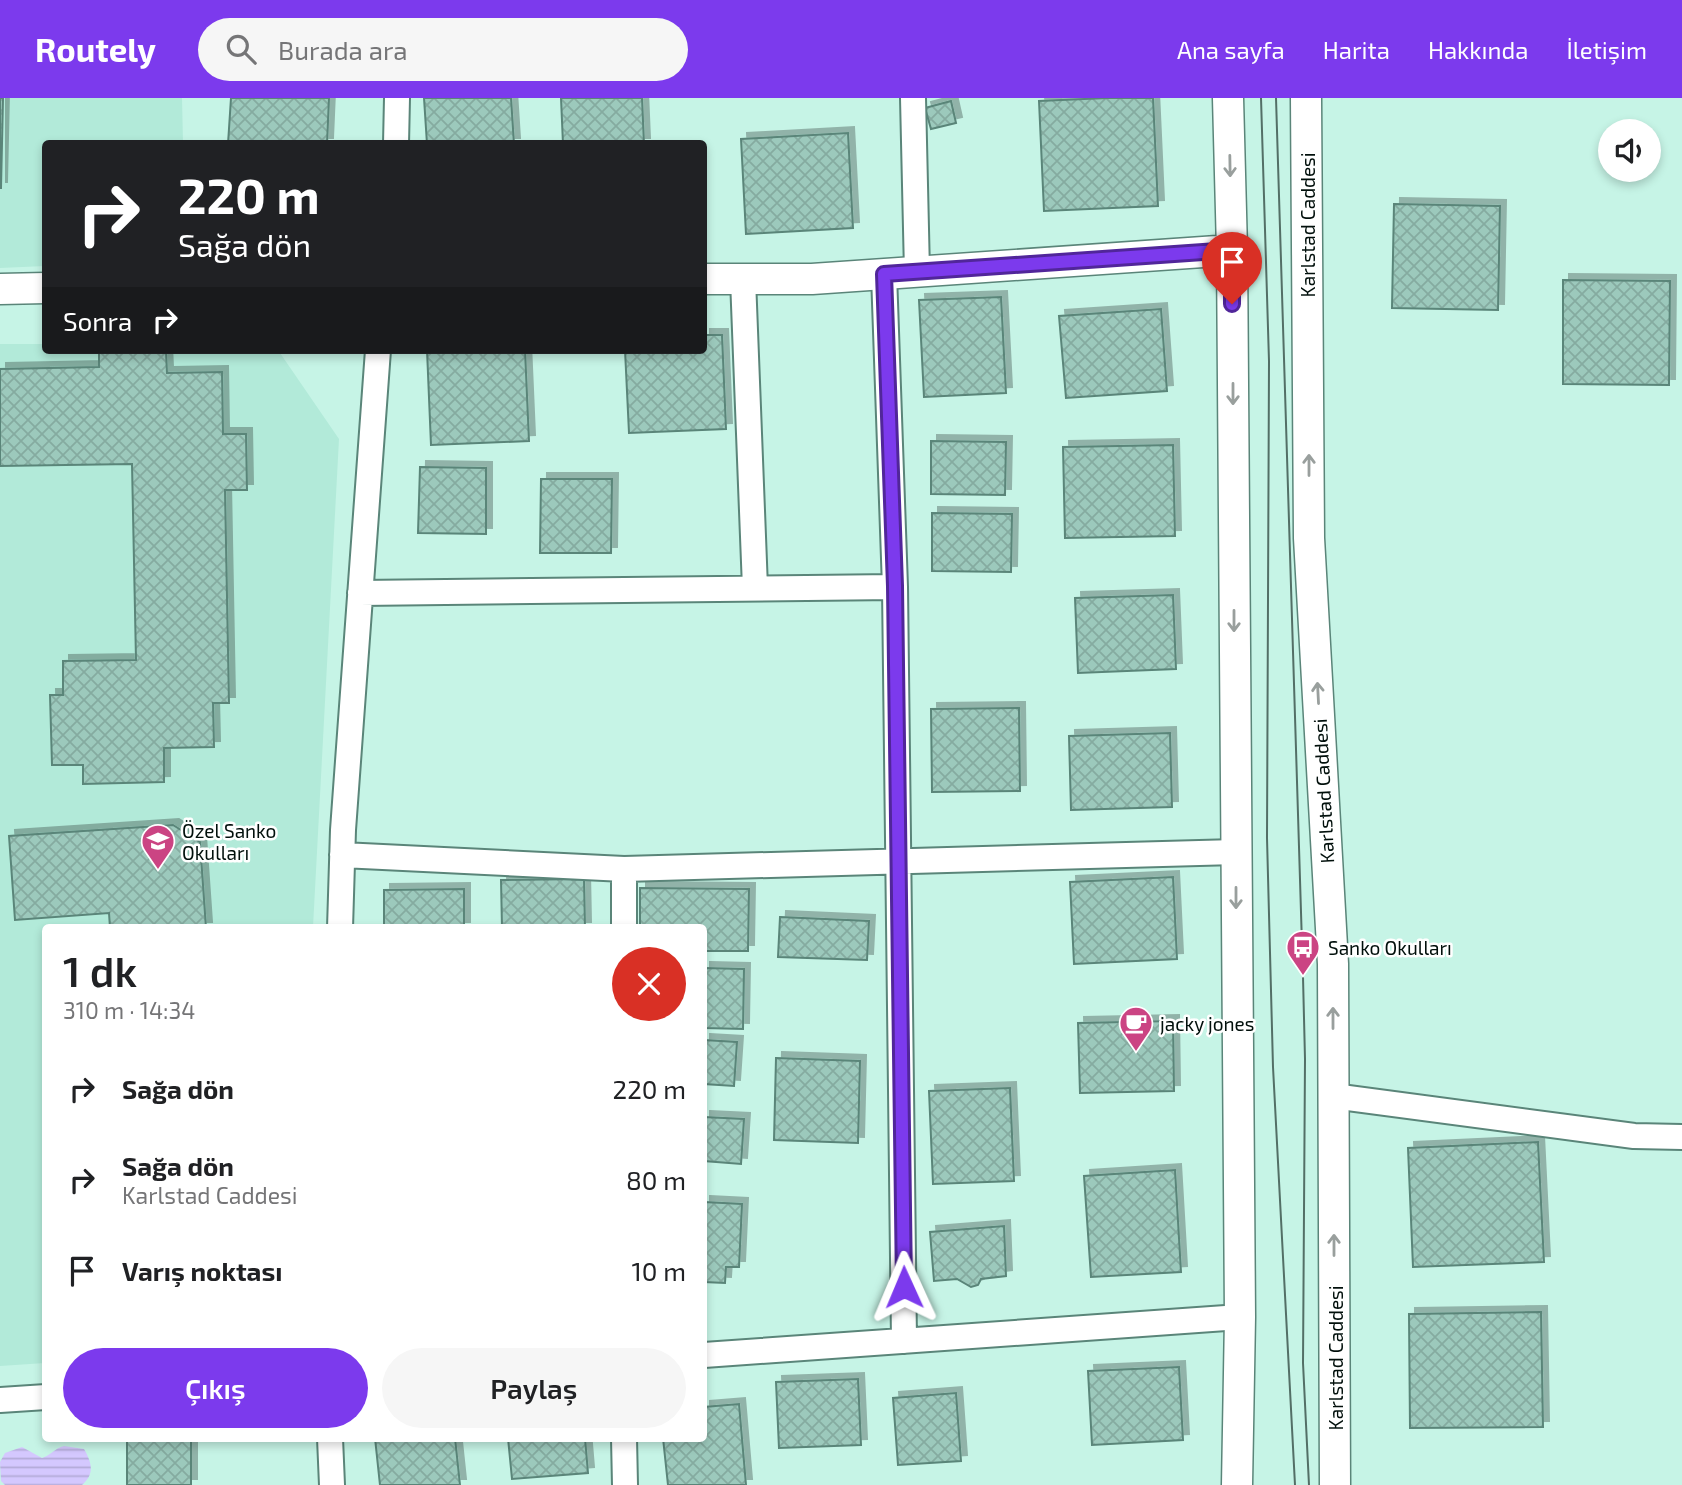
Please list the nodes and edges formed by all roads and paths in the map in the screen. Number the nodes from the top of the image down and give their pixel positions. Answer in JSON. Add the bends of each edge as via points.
{"nodes":[{"id":1,"x":397,"y":98,"type":"edge"},
{"id":2,"x":913,"y":98,"type":"edge"},
{"id":3,"x":1228,"y":98,"type":"edge"},
{"id":4,"x":1306,"y":98,"type":"edge"},
{"id":5,"x":396,"y":140,"type":"edge"},
{"id":6,"x":1232,"y":250,"type":"junction"},
{"id":7,"x":917,"y":272,"type":"junction"},
{"id":8,"x":884,"y":274,"type":"junction"},
{"id":9,"x":707,"y":279,"type":"edge"},
{"id":10,"x":743,"y":279,"type":"junction"},
{"id":11,"x":42,"y":288,"type":"edge"},
{"id":12,"x":0,"y":289,"type":"edge"},
{"id":13,"x":378,"y":354,"type":"edge"},
{"id":14,"x":895,"y":586,"type":"junction"},
{"id":15,"x":755,"y":588,"type":"junction"},
{"id":16,"x":360,"y":593,"type":"junction"},
{"id":17,"x":1236,"y":852,"type":"junction"},
{"id":18,"x":342,"y":855,"type":"junction"},
{"id":19,"x":898,"y":861,"type":"junction"},
{"id":20,"x":624,"y":869,"type":"junction"},
{"id":21,"x":340,"y":924,"type":"edge"},
{"id":22,"x":624,"y":924,"type":"edge"},
{"id":23,"x":1333,"y":1096,"type":"junction"},
{"id":24,"x":1682,"y":1137,"type":"edge"},
{"id":25,"x":1241,"y":1317,"type":"junction"},
{"id":26,"x":904,"y":1341,"type":"junction"},
{"id":27,"x":707,"y":1355,"type":"edge"},
{"id":28,"x":42,"y":1397,"type":"edge"},
{"id":29,"x":0,"y":1400,"type":"edge"},
{"id":30,"x":330,"y":1442,"type":"edge"},
{"id":31,"x":624,"y":1442,"type":"edge"},
{"id":32,"x":332,"y":1485,"type":"edge"},
{"id":33,"x":625,"y":1485,"type":"edge"},
{"id":34,"x":1237,"y":1485,"type":"edge"},
{"id":35,"x":1335,"y":1485,"type":"edge"}],
"edges":[{"from":1,"to":5,"type":"street"},
{"from":2,"to":7,"type":"street"},
{"from":3,"to":6,"type":"street","one_way":true},
{"from":23,"to":4,"type":"street","name":"Karlstad Caddesi","one_way":true,"via":[[1332,964],[1309,538]]},
{"from":6,"to":7,"type":"street"},
{"from":6,"to":17,"type":"street","one_way":true},
{"from":7,"to":8,"type":"street"},
{"from":8,"to":10,"type":"street"},
{"from":8,"to":14,"type":"street"},
{"from":9,"to":10,"type":"street"},
{"from":10,"to":15,"type":"street"},
{"from":11,"to":12,"type":"street"},
{"from":13,"to":16,"type":"street"},
{"from":14,"to":15,"type":"street"},
{"from":14,"to":19,"type":"street"},
{"from":15,"to":16,"type":"street"},
{"from":16,"to":18,"type":"street"},
{"from":17,"to":19,"type":"street"},
{"from":17,"to":25,"type":"street","one_way":true},
{"from":18,"to":20,"type":"street"},
{"from":18,"to":21,"type":"street"},
{"from":19,"to":20,"type":"street"},
{"from":19,"to":26,"type":"street"},
{"from":20,"to":22,"type":"street"},
{"from":23,"to":24,"type":"street","via":[[1634,1136]]},
{"from":35,"to":23,"type":"street","name":"Karlstad Caddesi","one_way":true},
{"from":25,"to":26,"type":"street"},
{"from":25,"to":34,"type":"street"},
{"from":26,"to":27,"type":"street"},
{"from":28,"to":29,"type":"street"},
{"from":30,"to":32,"type":"street"},
{"from":31,"to":33,"type":"street"}]}
